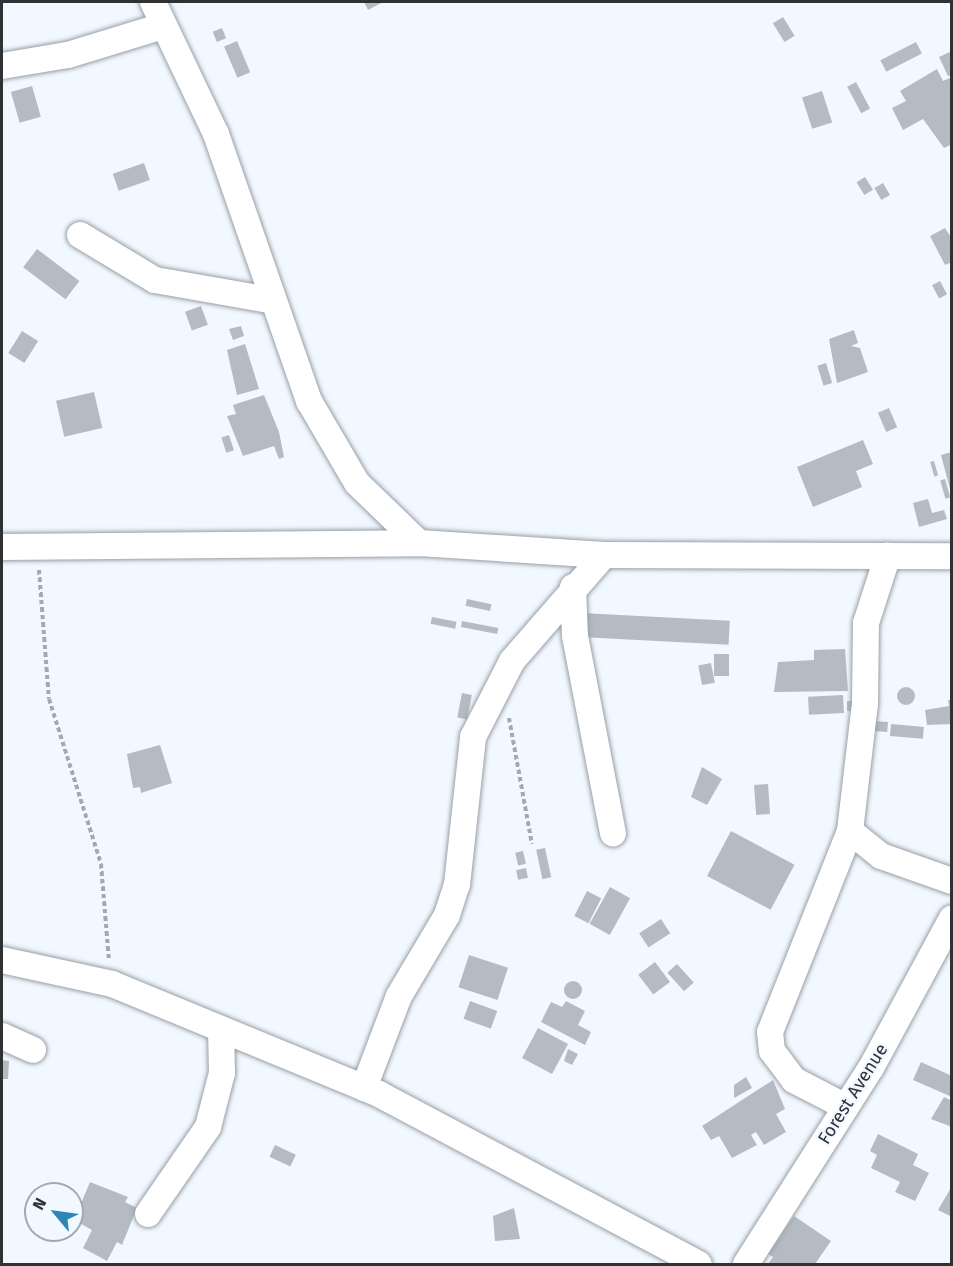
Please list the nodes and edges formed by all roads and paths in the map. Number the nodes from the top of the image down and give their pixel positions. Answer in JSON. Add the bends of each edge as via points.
{"nodes":[{"id":1,"x":157,"y":9,"type":"edge"},
{"id":2,"x":2,"y":66,"type":"edge"},
{"id":3,"x":80,"y":235,"type":"dead end"},
{"id":4,"x":270,"y":300,"type":"junction"},
{"id":5,"x":419,"y":543,"type":"junction"},
{"id":6,"x":2,"y":547,"type":"edge"},
{"id":7,"x":37,"y":548,"type":"junction"},
{"id":8,"x":604,"y":555,"type":"junction"},
{"id":9,"x":888,"y":555,"type":"junction"},
{"id":10,"x":951,"y":556,"type":"edge"},
{"id":11,"x":573,"y":587,"type":"junction"},
{"id":12,"x":493,"y":696,"type":"junction"},
{"id":13,"x":850,"y":831,"type":"junction"},
{"id":14,"x":613,"y":833,"type":"dead end"},
{"id":15,"x":532,"y":844,"type":"dead end"},
{"id":16,"x":951,"y":881,"type":"edge"},
{"id":17,"x":951,"y":918,"type":"edge"},
{"id":18,"x":2,"y":960,"type":"edge"},
{"id":19,"x":112,"y":984,"type":"junction"},
{"id":20,"x":221,"y":1029,"type":"junction"},
{"id":21,"x":2,"y":1036,"type":"edge"},
{"id":22,"x":33,"y":1050,"type":"dead end"},
{"id":23,"x":364,"y":1088,"type":"junction"},
{"id":24,"x":846,"y":1107,"type":"junction"},
{"id":25,"x":148,"y":1214,"type":"dead end"},
{"id":26,"x":699,"y":1264,"type":"edge"},
{"id":27,"x":746,"y":1264,"type":"edge"}],
"edges":[{"from":1,"to":2,"type":"street","via":[[68,55]]},
{"from":1,"to":4,"type":"street","via":[[216,134]]},
{"from":3,"to":4,"type":"street","via":[[155,280]]},
{"from":4,"to":5,"type":"street","via":[[309,401],[357,483]]},
{"from":5,"to":7,"type":"street"},
{"from":5,"to":8,"type":"street"},
{"from":6,"to":7,"type":"street"},
{"from":7,"to":19,"type":"path","via":[[49,699],[101,864]]},
{"from":8,"to":9,"type":"street"},
{"from":8,"to":11,"type":"street"},
{"from":9,"to":10,"type":"street"},
{"from":9,"to":13,"type":"street","via":[[866,623],[865,704]]},
{"from":11,"to":12,"type":"street","via":[[512,661]]},
{"from":11,"to":14,"type":"street","via":[[575,636]]},
{"from":12,"to":15,"type":"path","via":[[514,734]]},
{"from":12,"to":23,"type":"street","via":[[473,737],[465,778],[457,885],[447,915],[399,996]]},
{"from":13,"to":16,"type":"street","via":[[881,856]]},
{"from":13,"to":24,"type":"street","via":[[770,1032],[772,1051],[794,1080]]},
{"from":17,"to":24,"type":"street","name":"Forest Avenue","via":[[939,950]]},
{"from":18,"to":19,"type":"street"},
{"from":19,"to":20,"type":"street"},
{"from":20,"to":23,"type":"street"},
{"from":20,"to":25,"type":"street","via":[[222,1072],[208,1127]]},
{"from":21,"to":22,"type":"street"},
{"from":23,"to":26,"type":"street"},
{"from":24,"to":27,"type":"street","name":"Forest Avenue"}]}
